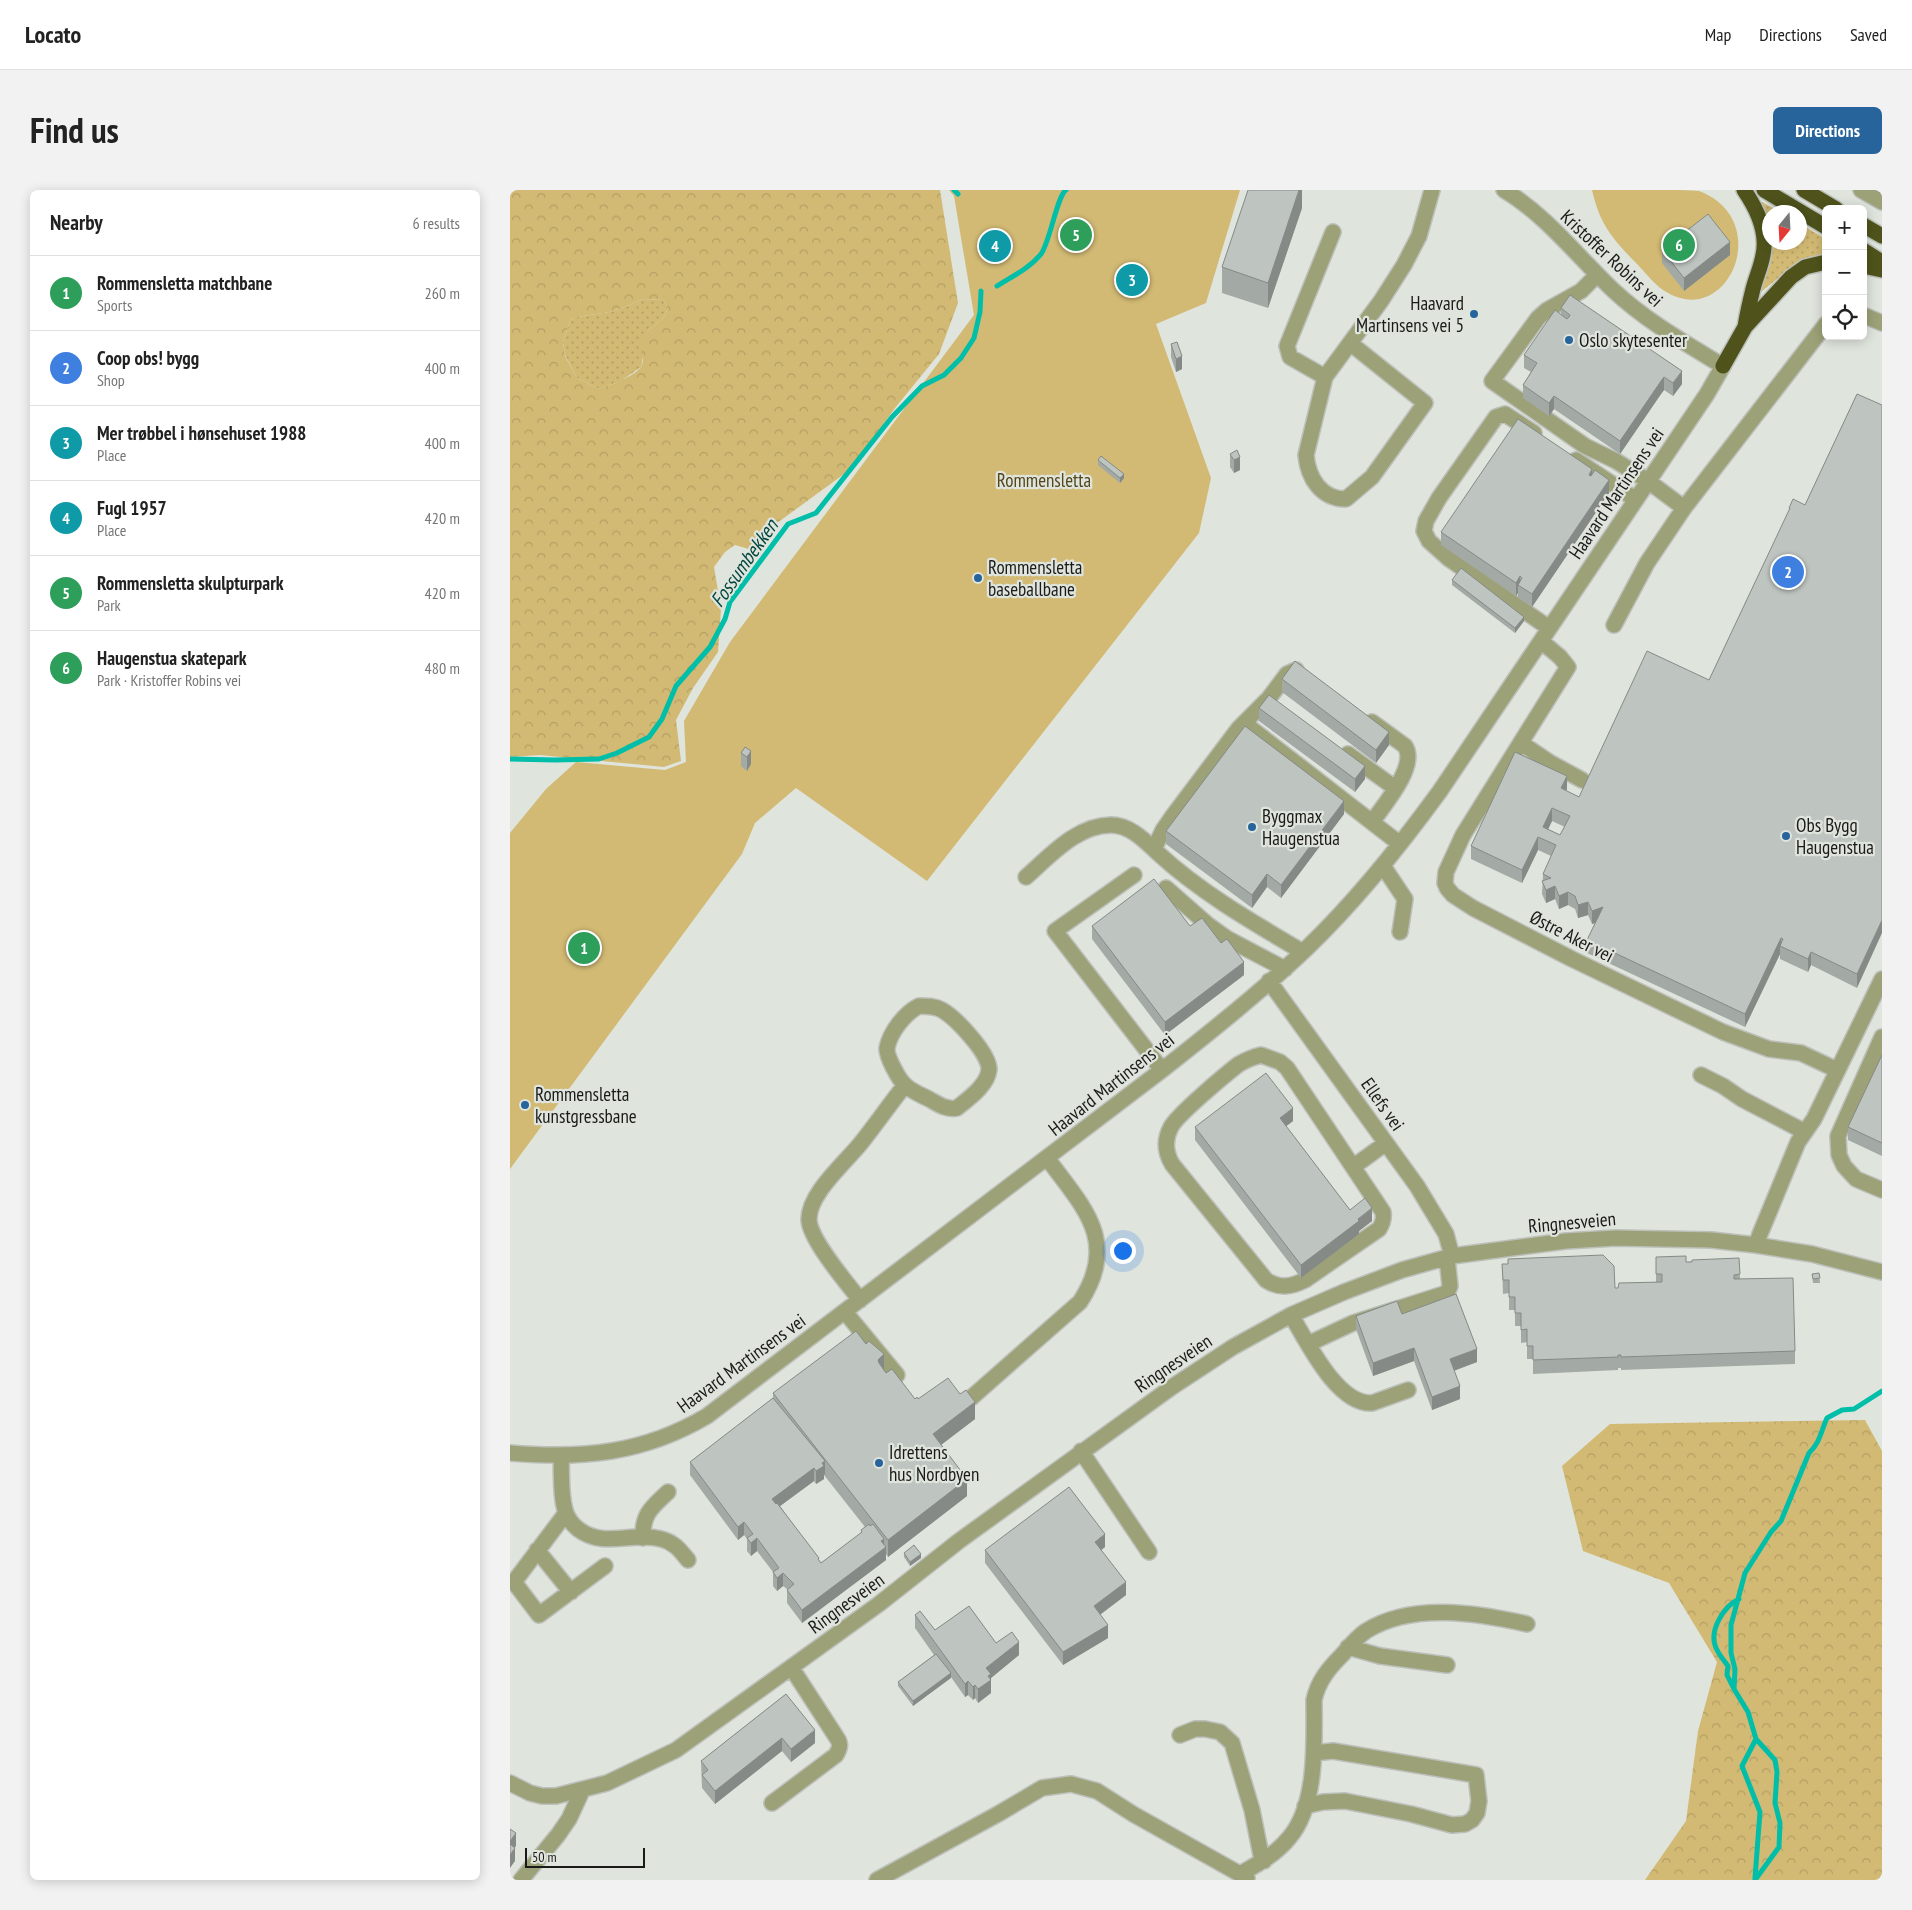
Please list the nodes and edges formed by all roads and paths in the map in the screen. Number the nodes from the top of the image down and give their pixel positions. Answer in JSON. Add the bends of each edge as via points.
{"nodes":[{"id":1,"x":1432,"y":190,"type":"edge"},
{"id":2,"x":1504,"y":190,"type":"edge"},
{"id":3,"x":1744,"y":190,"type":"edge"},
{"id":4,"x":1764,"y":190,"type":"edge"},
{"id":5,"x":1804,"y":190,"type":"edge"},
{"id":6,"x":1861,"y":190,"type":"edge"},
{"id":7,"x":1882,"y":202,"type":"edge"},
{"id":8,"x":1829,"y":205,"type":"edge"},
{"id":9,"x":1822,"y":226,"type":"edge"},
{"id":10,"x":1867,"y":227,"type":"edge"},
{"id":11,"x":1333,"y":232,"type":"dead end"},
{"id":12,"x":1882,"y":236,"type":"edge"},
{"id":13,"x":1867,"y":253,"type":"edge"},
{"id":14,"x":1882,"y":262,"type":"edge"},
{"id":15,"x":1822,"y":263,"type":"edge"},
{"id":16,"x":1867,"y":267,"type":"edge"},
{"id":17,"x":1882,"y":270,"type":"edge"},
{"id":18,"x":1597,"y":275,"type":"junction"},
{"id":19,"x":1867,"y":316,"type":"edge"},
{"id":20,"x":1882,"y":324,"type":"edge"},
{"id":21,"x":1745,"y":326,"type":"junction"},
{"id":22,"x":1822,"y":329,"type":"edge"},
{"id":23,"x":1350,"y":343,"type":"junction"},
{"id":24,"x":1723,"y":366,"type":"junction"},
{"id":25,"x":1325,"y":377,"type":"junction"},
{"id":26,"x":1546,"y":440,"type":"edge"},
{"id":27,"x":1562,"y":451,"type":"edge"},
{"id":28,"x":1648,"y":481,"type":"junction"},
{"id":29,"x":1635,"y":499,"type":"junction"},
{"id":30,"x":1684,"y":508,"type":"junction"},
{"id":31,"x":1614,"y":625,"type":"dead end"},
{"id":32,"x":1545,"y":634,"type":"junction"},
{"id":33,"x":1310,"y":677,"type":"edge"},
{"id":34,"x":1358,"y":711,"type":"edge"},
{"id":35,"x":1244,"y":723,"type":"junction"},
{"id":36,"x":1332,"y":743,"type":"edge"},
{"id":37,"x":1521,"y":743,"type":"junction"},
{"id":38,"x":1582,"y":780,"type":"dead end"},
{"id":39,"x":1395,"y":788,"type":"junction"},
{"id":40,"x":1372,"y":822,"type":"junction"},
{"id":41,"x":1400,"y":844,"type":"junction"},
{"id":42,"x":1154,"y":849,"type":"junction"},
{"id":43,"x":1383,"y":866,"type":"junction"},
{"id":44,"x":1134,"y":875,"type":"dead end"},
{"id":45,"x":1026,"y":877,"type":"dead end"},
{"id":46,"x":1166,"y":888,"type":"dead end"},
{"id":47,"x":1400,"y":932,"type":"dead end"},
{"id":48,"x":1303,"y":952,"type":"junction"},
{"id":49,"x":1284,"y":969,"type":"junction"},
{"id":50,"x":1882,"y":979,"type":"edge"},
{"id":51,"x":1269,"y":981,"type":"junction"},
{"id":52,"x":1882,"y":1037,"type":"edge"},
{"id":53,"x":1162,"y":1070,"type":"junction"},
{"id":54,"x":1837,"y":1070,"type":"junction"},
{"id":55,"x":1701,"y":1075,"type":"dead end"},
{"id":56,"x":905,"y":1085,"type":"junction"},
{"id":57,"x":1805,"y":1132,"type":"junction"},
{"id":58,"x":1386,"y":1143,"type":"junction"},
{"id":59,"x":1047,"y":1158,"type":"junction"},
{"id":60,"x":1353,"y":1167,"type":"junction"},
{"id":61,"x":1882,"y":1190,"type":"edge"},
{"id":62,"x":1756,"y":1245,"type":"junction"},
{"id":63,"x":1450,"y":1257,"type":"junction"},
{"id":64,"x":1882,"y":1272,"type":"edge"},
{"id":65,"x":860,"y":1300,"type":"junction"},
{"id":66,"x":845,"y":1312,"type":"junction"},
{"id":67,"x":1290,"y":1315,"type":"junction"},
{"id":68,"x":1308,"y":1344,"type":"junction"},
{"id":69,"x":896,"y":1375,"type":"edge"},
{"id":70,"x":1408,"y":1390,"type":"dead end"},
{"id":71,"x":971,"y":1398,"type":"edge"},
{"id":72,"x":1081,"y":1451,"type":"junction"},
{"id":73,"x":510,"y":1454,"type":"edge"},
{"id":74,"x":561,"y":1456,"type":"junction"},
{"id":75,"x":668,"y":1492,"type":"dead end"},
{"id":76,"x":566,"y":1512,"type":"junction"},
{"id":77,"x":643,"y":1538,"type":"junction"},
{"id":78,"x":537,"y":1550,"type":"junction"},
{"id":79,"x":1149,"y":1552,"type":"dead end"},
{"id":80,"x":688,"y":1560,"type":"dead end"},
{"id":81,"x":605,"y":1566,"type":"dead end"},
{"id":82,"x":571,"y":1592,"type":"junction"},
{"id":83,"x":1527,"y":1624,"type":"dead end"},
{"id":84,"x":1348,"y":1647,"type":"junction"},
{"id":85,"x":1448,"y":1665,"type":"dead end"},
{"id":86,"x":791,"y":1667,"type":"junction"},
{"id":87,"x":1180,"y":1734,"type":"dead end"},
{"id":88,"x":1314,"y":1753,"type":"junction"},
{"id":89,"x":510,"y":1783,"type":"edge"},
{"id":90,"x":582,"y":1791,"type":"junction"},
{"id":91,"x":772,"y":1803,"type":"dead end"},
{"id":92,"x":1305,"y":1806,"type":"junction"},
{"id":93,"x":1264,"y":1861,"type":"junction"},
{"id":94,"x":1244,"y":1878,"type":"edge"},
{"id":95,"x":522,"y":1880,"type":"edge"},
{"id":96,"x":877,"y":1880,"type":"edge"}],
"edges":[{"from":1,"to":23,"type":"street","via":[[1419,236],[1408,258]]},
{"from":2,"to":18,"type":"street","name":"Kristoffer Robins vei","via":[[1531,209]]},
{"from":3,"to":21,"type":"highway","via":[[1758,213],[1764,240],[1764,254]]},
{"from":4,"to":9,"type":"highway"},
{"from":5,"to":8,"type":"highway"},
{"from":6,"to":7,"type":"street"},
{"from":10,"to":12,"type":"highway"},
{"from":11,"to":25,"type":"street","via":[[1287,346],[1290,357]]},
{"from":13,"to":14,"type":"highway"},
{"from":15,"to":21,"type":"highway","via":[[1805,267],[1790,277]]},
{"from":16,"to":17,"type":"highway"},
{"from":18,"to":24,"type":"street","name":"Kristoffer Robins vei","via":[[1658,326]]},
{"from":18,"to":28,"type":"street","via":[[1581,291],[1538,318],[1492,381],[1585,446]]},
{"from":19,"to":20,"type":"street"},
{"from":21,"to":24,"type":"highway"},
{"from":22,"to":30,"type":"street"},
{"from":23,"to":25,"type":"street"},
{"from":23,"to":25,"type":"street","via":[[1425,403],[1372,476],[1346,499],[1334,499],[1325,493],[1307,468],[1306,455]]},
{"from":24,"to":28,"type":"street","name":"Haavard Martinsens vei"},
{"from":26,"to":32,"type":"street","via":[[1505,414],[1496,417],[1439,498],[1426,520],[1424,531],[1429,541],[1448,558]]},
{"from":27,"to":29,"type":"street"},
{"from":28,"to":29,"type":"street","name":"Haavard Martinsens vei"},
{"from":28,"to":30,"type":"street"},
{"from":29,"to":32,"type":"street","name":"Haavard Martinsens vei"},
{"from":30,"to":31,"type":"street","via":[[1647,563]]},
{"from":32,"to":37,"type":"street","name":"Østre Aker vei","via":[[1568,667]]},
{"from":32,"to":41,"type":"street","name":"Haavard Martinsens vei","via":[[1440,791]]},
{"from":33,"to":35,"type":"street","via":[[1302,671],[1291,671],[1273,700]]},
{"from":34,"to":39,"type":"street","via":[[1408,750],[1407,768]]},
{"from":35,"to":40,"type":"street"},
{"from":35,"to":42,"type":"street","via":[[1172,817]]},
{"from":36,"to":39,"type":"street"},
{"from":37,"to":38,"type":"street"},
{"from":37,"to":54,"type":"street","name":"Østre Aker vei","via":[[1463,836],[1446,872],[1445,883],[1453,895],[1572,959],[1723,1032],[1769,1049],[1801,1053]]},
{"from":39,"to":40,"type":"street"},
{"from":40,"to":41,"type":"street"},
{"from":41,"to":43,"type":"street","name":"Haavard Martinsens vei"},
{"from":42,"to":45,"type":"street","via":[[1125,828],[1096,827],[1067,841]]},
{"from":42,"to":48,"type":"street","via":[[1181,873],[1258,926]]},
{"from":43,"to":47,"type":"street","via":[[1405,899]]},
{"from":43,"to":48,"type":"street","name":"Haavard Martinsens vei"},
{"from":44,"to":53,"type":"street","via":[[1055,931]]},
{"from":46,"to":49,"type":"street","via":[[1228,939]]},
{"from":48,"to":49,"type":"street","name":"Haavard Martinsens vei"},
{"from":49,"to":51,"type":"street","name":"Haavard Martinsens vei"},
{"from":50,"to":54,"type":"street"},
{"from":51,"to":53,"type":"street","name":"Haavard Martinsens vei"},
{"from":51,"to":58,"type":"street","name":"Ellefs vei"},
{"from":52,"to":61,"type":"street","via":[[1838,1136],[1839,1155],[1844,1166],[1856,1179]]},
{"from":53,"to":59,"type":"street","name":"Haavard Martinsens vei"},
{"from":54,"to":57,"type":"street"},
{"from":55,"to":57,"type":"street"},
{"from":56,"to":56,"type":"street","via":[[888,1057],[887,1048],[898,1024],[911,1010],[920,1006],[942,1010],[977,1042],[988,1064],[985,1080],[957,1108],[943,1107]]},
{"from":56,"to":65,"type":"street","via":[[810,1208],[809,1221],[815,1237]]},
{"from":57,"to":62,"type":"street"},
{"from":58,"to":60,"type":"street"},
{"from":58,"to":63,"type":"street","name":"Ellefs vei","via":[[1436,1214],[1446,1234]]},
{"from":59,"to":65,"type":"street","name":"Haavard Martinsens vei"},
{"from":59,"to":71,"type":"street","via":[[1091,1222],[1097,1239],[1095,1272],[1080,1302]]},
{"from":60,"to":60,"type":"street","via":[[1383,1212],[1383,1223],[1370,1236],[1305,1280],[1281,1287],[1266,1280],[1172,1164],[1167,1155],[1167,1134],[1176,1118],[1240,1064],[1261,1055],[1287,1068]]},
{"from":62,"to":63,"type":"street","name":"Ringnesveien","via":[[1663,1237],[1616,1238],[1566,1241]]},
{"from":62,"to":64,"type":"street","name":"Ringnesveien","via":[[1812,1254]]},
{"from":63,"to":67,"type":"street","name":"Ringnesveien","via":[[1402,1270]]},
{"from":63,"to":68,"type":"street","name":"Ellefs vei","via":[[1447,1293],[1352,1323]]},
{"from":65,"to":66,"type":"street","name":"Haavard Martinsens vei"},
{"from":66,"to":69,"type":"street"},
{"from":66,"to":74,"type":"street","name":"Haavard Martinsens vei","via":[[687,1428],[625,1449]]},
{"from":67,"to":68,"type":"street"},
{"from":67,"to":72,"type":"street","name":"Ringnesveien","via":[[1172,1386]]},
{"from":68,"to":70,"type":"street","via":[[1335,1382],[1352,1399],[1366,1404]]},
{"from":72,"to":79,"type":"street"},
{"from":72,"to":86,"type":"street","name":"Ringnesveien"},
{"from":73,"to":74,"type":"street","name":"Haavard Martinsens vei"},
{"from":74,"to":76,"type":"street"},
{"from":75,"to":77,"type":"street","via":[[645,1516]]},
{"from":76,"to":77,"type":"street","via":[[575,1526],[591,1536],[621,1540]]},
{"from":76,"to":78,"type":"street"},
{"from":77,"to":80,"type":"street","via":[[661,1538],[670,1542]]},
{"from":78,"to":82,"type":"street"},
{"from":78,"to":82,"type":"street","via":[[514,1582],[539,1615]]},
{"from":81,"to":82,"type":"street"},
{"from":83,"to":84,"type":"street","via":[[1466,1612],[1416,1615],[1389,1620],[1366,1631]]},
{"from":84,"to":85,"type":"street","via":[[1380,1656]]},
{"from":84,"to":88,"type":"street","via":[[1326,1671],[1316,1692]]},
{"from":86,"to":90,"type":"street","name":"Ringnesveien","via":[[676,1750],[607,1783]]},
{"from":86,"to":91,"type":"street","via":[[840,1743],[840,1749]]},
{"from":87,"to":93,"type":"street","via":[[1205,1729],[1220,1732],[1232,1743]]},
{"from":88,"to":92,"type":"street"},
{"from":88,"to":92,"type":"street","via":[[1333,1751],[1476,1775],[1480,1801],[1472,1820],[1452,1825],[1345,1801]]},
{"from":89,"to":90,"type":"street","name":"Ringnesveien","via":[[530,1794],[542,1796]]},
{"from":90,"to":95,"type":"street","via":[[569,1819]]},
{"from":92,"to":93,"type":"street","via":[[1290,1837]]},
{"from":93,"to":94,"type":"street"},
{"from":94,"to":96,"type":"street","via":[[1097,1791],[1070,1784],[1042,1788]]}]}
